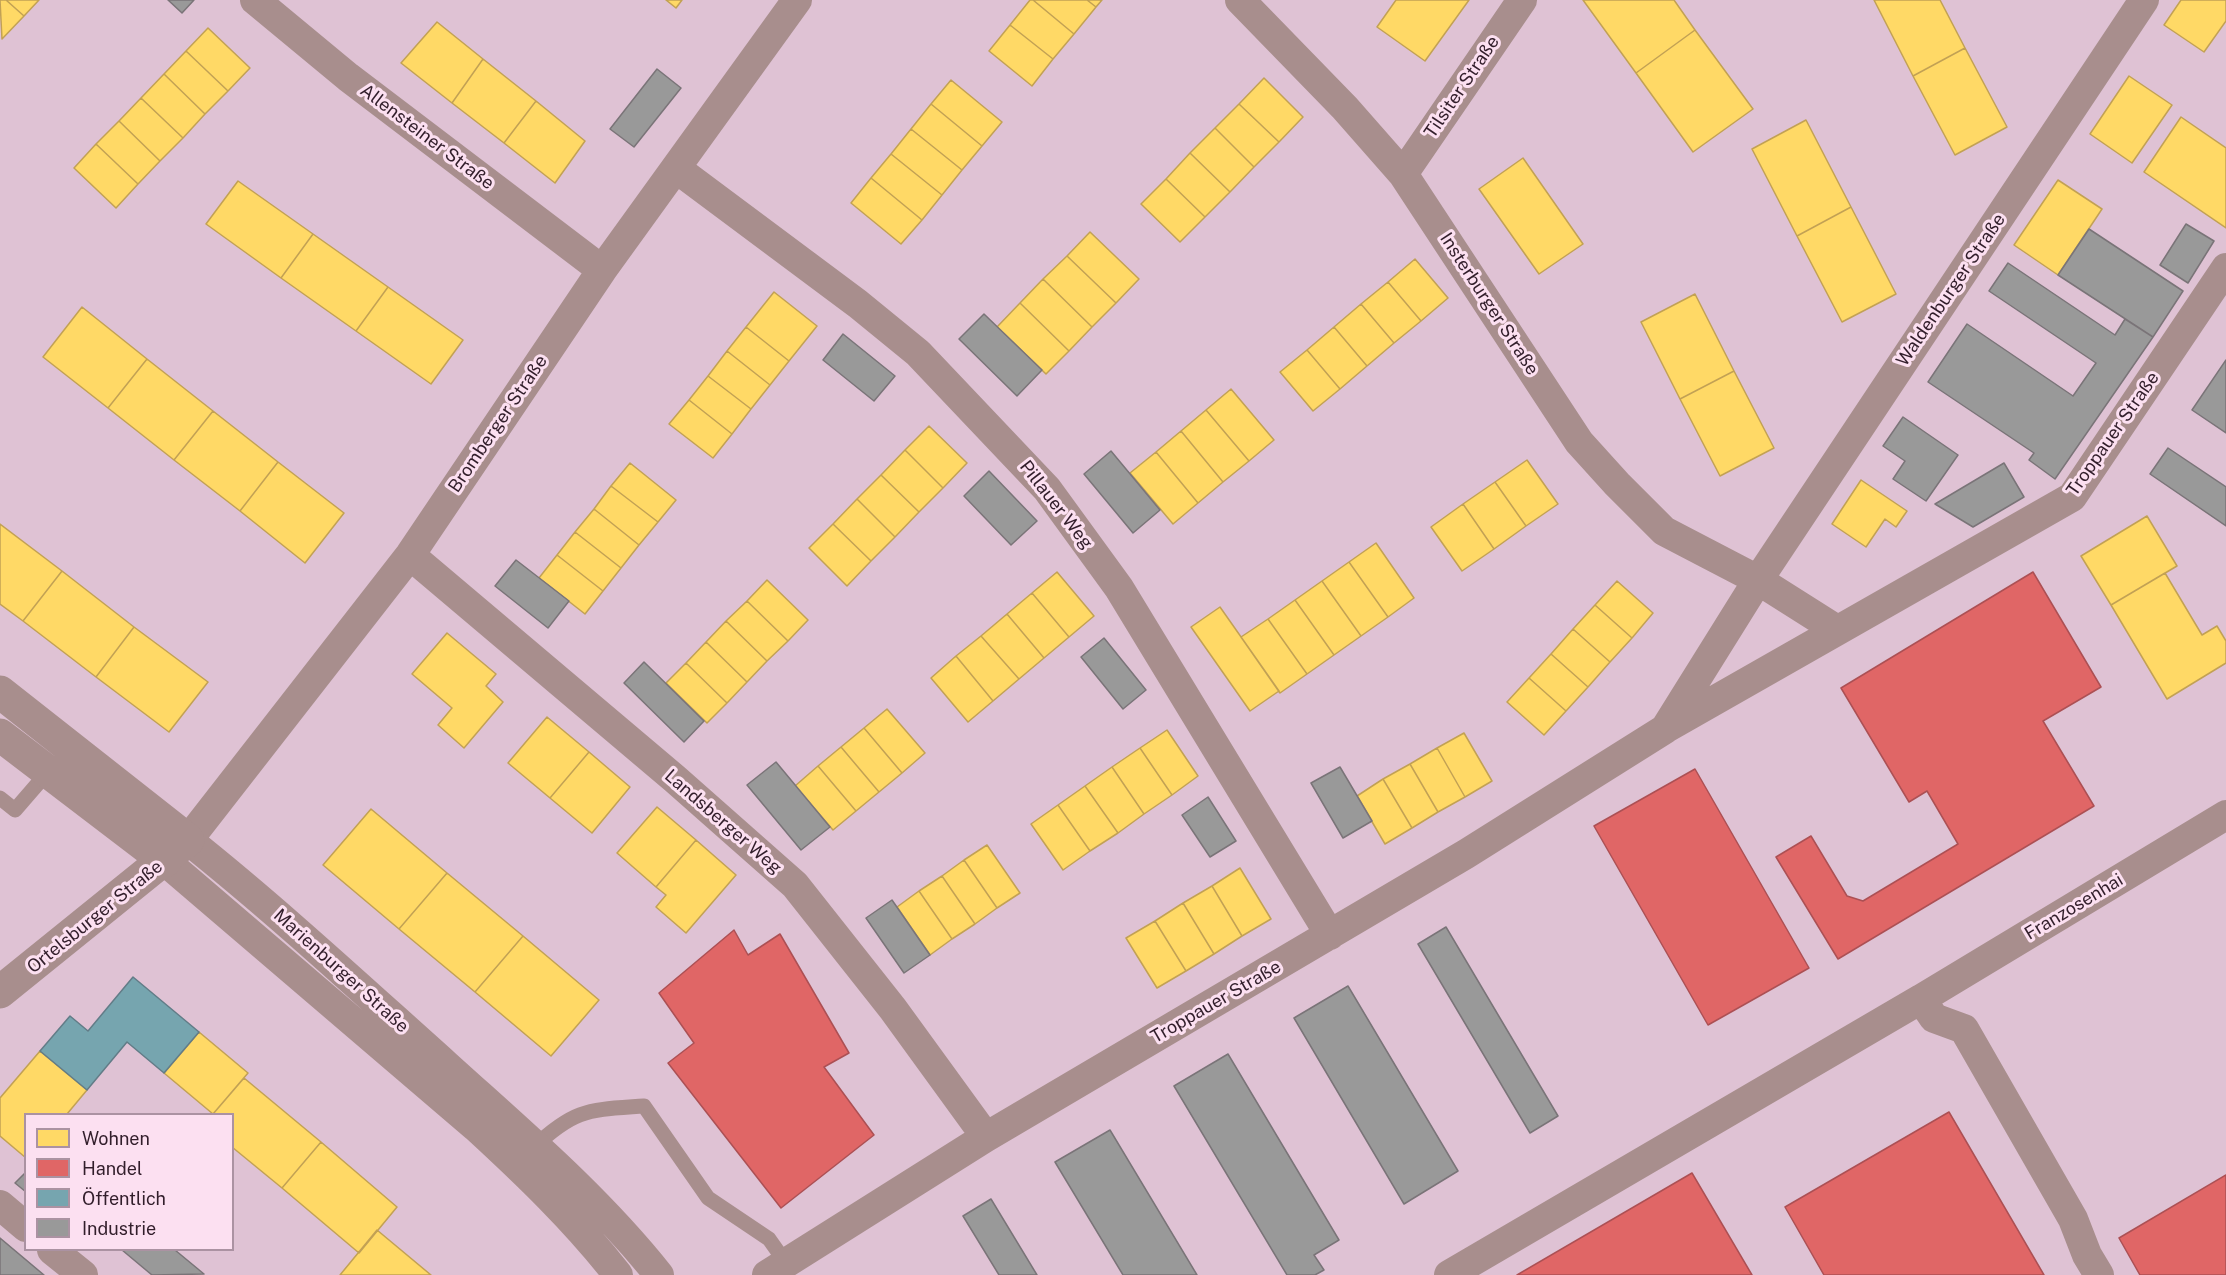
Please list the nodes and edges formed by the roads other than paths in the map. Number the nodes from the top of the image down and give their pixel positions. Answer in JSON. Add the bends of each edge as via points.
{"nodes":[{"id":1,"x":255,"y":0,"type":"edge"},
{"id":2,"x":797,"y":0,"type":"edge"},
{"id":3,"x":1240,"y":0,"type":"edge"},
{"id":4,"x":1522,"y":0,"type":"edge"},
{"id":5,"x":2144,"y":0,"type":"edge"},
{"id":6,"x":677,"y":169,"type":"junction"},
{"id":7,"x":1403,"y":174,"type":"junction"},
{"id":8,"x":2226,"y":268,"type":"edge"},
{"id":9,"x":602,"y":270,"type":"junction"},
{"id":10,"x":410,"y":555,"type":"junction"},
{"id":11,"x":1758,"y":580,"type":"junction"},
{"id":12,"x":1837,"y":630,"type":"junction"},
{"id":13,"x":0,"y":692,"type":"edge"},
{"id":14,"x":1665,"y":729,"type":"junction"},
{"id":15,"x":0,"y":735,"type":"edge"},
{"id":16,"x":47,"y":773,"type":"junction"},
{"id":17,"x":0,"y":798,"type":"edge"},
{"id":18,"x":2226,"y":815,"type":"edge"},
{"id":19,"x":176,"y":850,"type":"junction"},
{"id":20,"x":1330,"y":935,"type":"junction"},
{"id":21,"x":0,"y":992,"type":"edge"},
{"id":22,"x":1921,"y":999,"type":"junction"},
{"id":23,"x":986,"y":1137,"type":"junction"},
{"id":24,"x":527,"y":1154,"type":"junction"},
{"id":25,"x":0,"y":1205,"type":"edge"},
{"id":26,"x":24,"y":1225,"type":"edge"},
{"id":27,"x":53,"y":1251,"type":"edge"},
{"id":28,"x":777,"y":1269,"type":"edge"},
{"id":29,"x":82,"y":1275,"type":"edge"},
{"id":30,"x":618,"y":1275,"type":"edge"},
{"id":31,"x":659,"y":1275,"type":"edge"},
{"id":32,"x":1449,"y":1275,"type":"edge"},
{"id":33,"x":2099,"y":1275,"type":"edge"}],
"edges":[{"from":1,"to":9,"type":"street","name":"Allensteiner Straße","via":[[348,77]]},
{"from":2,"to":6,"type":"street","name":"Bromberger Straße"},
{"from":3,"to":7,"type":"street","name":"Insterburger Straße"},
{"from":4,"to":7,"type":"street","name":"Tilsiter Straße"},
{"from":5,"to":11,"type":"street","name":"Waldenburger Straße"},
{"from":6,"to":9,"type":"street","name":"Bromberger Straße"},
{"from":6,"to":20,"type":"street","name":"Pillauer Weg","via":[[918,353],[1047,489],[1119,588]]},
{"from":7,"to":11,"type":"street","name":"Insterburger Straße","via":[[1579,442],[1664,531]]},
{"from":8,"to":12,"type":"street","name":"Troppauer Straße","via":[[2072,497]]},
{"from":9,"to":10,"type":"street","name":"Bromberger Straße"},
{"from":10,"to":19,"type":"street","name":"Bromberger Straße"},
{"from":10,"to":23,"type":"street","name":"Landsberger Weg","via":[[795,885],[893,1009]]},
{"from":11,"to":12,"type":"street"},
{"from":11,"to":14,"type":"street","name":"Troppauer Straße"},
{"from":12,"to":14,"type":"street","name":"Troppauer Straße"},
{"from":13,"to":19,"type":"street","name":"Marienburger Straße"},
{"from":14,"to":20,"type":"street","name":"Troppauer Straße"},
{"from":15,"to":16,"type":"street","name":"Marienburger Straße"},
{"from":16,"to":17,"type":"lane","via":[[15,810]]},
{"from":16,"to":19,"type":"street","name":"Marienburger Straße"},
{"from":18,"to":22,"type":"street","name":"Franzosenhai"},
{"from":19,"to":21,"type":"street","name":"Ortelsburger Straße"},
{"from":19,"to":24,"type":"street","name":"Marienburger Straße"},
{"from":20,"to":23,"type":"street","name":"Troppauer Straße"},
{"from":22,"to":32,"type":"street","name":"Franzosenhai"},
{"from":22,"to":33,"type":"street","via":[[1934,1018],[1964,1029],[2073,1219]]},
{"from":23,"to":28,"type":"street","name":"Troppauer Straße"},
{"from":24,"to":28,"type":"lane","via":[[564,1121],[589,1110],[644,1106],[708,1198],[769,1239]]},
{"from":24,"to":30,"type":"street","name":"Marienburger Straße"},
{"from":24,"to":31,"type":"street","name":"Marienburger Straße","via":[[625,1232]]},
{"from":25,"to":26,"type":"street"},
{"from":27,"to":29,"type":"street"}]}
